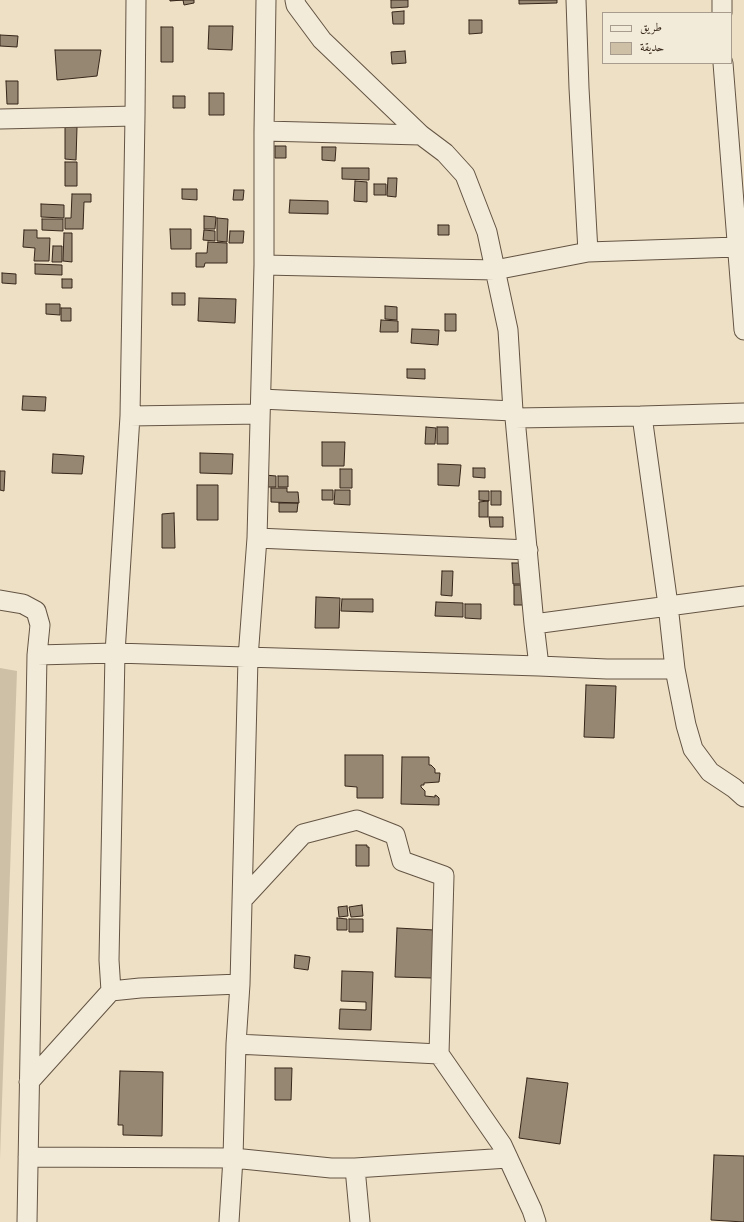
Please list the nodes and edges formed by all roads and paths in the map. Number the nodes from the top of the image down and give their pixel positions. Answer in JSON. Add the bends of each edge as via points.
{"nodes":[{"id":1,"x":136,"y":0,"type":"edge"},
{"id":2,"x":266,"y":0,"type":"edge"},
{"id":3,"x":295,"y":0,"type":"edge"},
{"id":4,"x":576,"y":0,"type":"edge"},
{"id":5,"x":722,"y":0,"type":"edge"},
{"id":6,"x":722,"y":12,"type":"edge"},
{"id":7,"x":723,"y":64,"type":"edge"},
{"id":8,"x":135,"y":116,"type":"junction"},
{"id":9,"x":0,"y":119,"type":"edge"},
{"id":10,"x":264,"y":131,"type":"junction"},
{"id":11,"x":421,"y":135,"type":"junction"},
{"id":12,"x":737,"y":247,"type":"junction"},
{"id":13,"x":588,"y":252,"type":"junction"},
{"id":14,"x":264,"y":265,"type":"junction"},
{"id":15,"x":495,"y":270,"type":"junction"},
{"id":16,"x":744,"y":330,"type":"edge"},
{"id":17,"x":261,"y":406,"type":"junction"},
{"id":18,"x":744,"y":413,"type":"edge"},
{"id":19,"x":514,"y":414,"type":"junction"},
{"id":20,"x":130,"y":416,"type":"junction"},
{"id":21,"x":642,"y":416,"type":"junction"},
{"id":22,"x":257,"y":538,"type":"junction"},
{"id":23,"x":528,"y":550,"type":"junction"},
{"id":24,"x":744,"y":596,"type":"edge"},
{"id":25,"x":0,"y":600,"type":"edge"},
{"id":26,"x":668,"y":605,"type":"junction"},
{"id":27,"x":534,"y":624,"type":"junction"},
{"id":28,"x":115,"y":653,"type":"junction"},
{"id":29,"x":37,"y":655,"type":"junction"},
{"id":30,"x":248,"y":658,"type":"junction"},
{"id":31,"x":539,"y":666,"type":"junction"},
{"id":32,"x":675,"y":669,"type":"junction"},
{"id":33,"x":744,"y":797,"type":"edge"},
{"id":34,"x":242,"y":900,"type":"junction"},
{"id":35,"x":240,"y":984,"type":"junction"},
{"id":36,"x":111,"y":991,"type":"junction"},
{"id":37,"x":236,"y":1044,"type":"junction"},
{"id":38,"x":439,"y":1054,"type":"junction"},
{"id":39,"x":29,"y":1082,"type":"junction"},
{"id":40,"x":28,"y":1157,"type":"junction"},
{"id":41,"x":233,"y":1158,"type":"junction"},
{"id":42,"x":508,"y":1158,"type":"junction"},
{"id":43,"x":356,"y":1168,"type":"junction"},
{"id":44,"x":26,"y":1222,"type":"edge"},
{"id":45,"x":229,"y":1222,"type":"edge"},
{"id":46,"x":360,"y":1222,"type":"edge"},
{"id":47,"x":536,"y":1222,"type":"edge"}],
"edges":[{"from":1,"to":8,"type":"street"},
{"from":2,"to":10,"type":"street"},
{"from":3,"to":11,"type":"street","via":[[322,40]]},
{"from":4,"to":13,"type":"street"},
{"from":5,"to":6,"type":"street"},
{"from":7,"to":12,"type":"street"},
{"from":8,"to":9,"type":"street"},
{"from":8,"to":20,"type":"street"},
{"from":10,"to":11,"type":"street"},
{"from":10,"to":14,"type":"street"},
{"from":11,"to":15,"type":"street","via":[[445,153],[465,175],[487,232]]},
{"from":12,"to":13,"type":"street"},
{"from":12,"to":16,"type":"street"},
{"from":13,"to":15,"type":"street"},
{"from":14,"to":15,"type":"street"},
{"from":14,"to":17,"type":"street"},
{"from":15,"to":19,"type":"street","via":[[508,330]]},
{"from":17,"to":19,"type":"street"},
{"from":17,"to":20,"type":"street"},
{"from":17,"to":22,"type":"street"},
{"from":18,"to":21,"type":"street"},
{"from":19,"to":21,"type":"street"},
{"from":19,"to":23,"type":"street"},
{"from":20,"to":28,"type":"street"},
{"from":21,"to":26,"type":"street"},
{"from":22,"to":23,"type":"street"},
{"from":22,"to":30,"type":"street"},
{"from":23,"to":27,"type":"street"},
{"from":24,"to":26,"type":"street"},
{"from":25,"to":29,"type":"street","via":[[24,604],[36,611],[40,625]]},
{"from":26,"to":27,"type":"street"},
{"from":26,"to":32,"type":"street"},
{"from":27,"to":31,"type":"street"},
{"from":28,"to":29,"type":"street"},
{"from":28,"to":30,"type":"street"},
{"from":28,"to":36,"type":"street","via":[[109,960]]},
{"from":29,"to":39,"type":"street"},
{"from":30,"to":31,"type":"street"},
{"from":30,"to":34,"type":"street"},
{"from":31,"to":32,"type":"street"},
{"from":32,"to":33,"type":"street","via":[[693,749],[710,772]]},
{"from":34,"to":35,"type":"street"},
{"from":34,"to":38,"type":"street","via":[[303,834],[357,820],[395,835],[402,861],[444,876]]},
{"from":35,"to":36,"type":"street"},
{"from":35,"to":37,"type":"street"},
{"from":36,"to":39,"type":"street"},
{"from":37,"to":38,"type":"street"},
{"from":37,"to":41,"type":"street"},
{"from":38,"to":42,"type":"street","via":[[502,1144]]},
{"from":39,"to":40,"type":"street"},
{"from":40,"to":41,"type":"street"},
{"from":40,"to":44,"type":"street"},
{"from":41,"to":43,"type":"street","via":[[331,1168]]},
{"from":41,"to":45,"type":"street"},
{"from":42,"to":43,"type":"street"},
{"from":42,"to":47,"type":"street"},
{"from":43,"to":46,"type":"street"}]}
